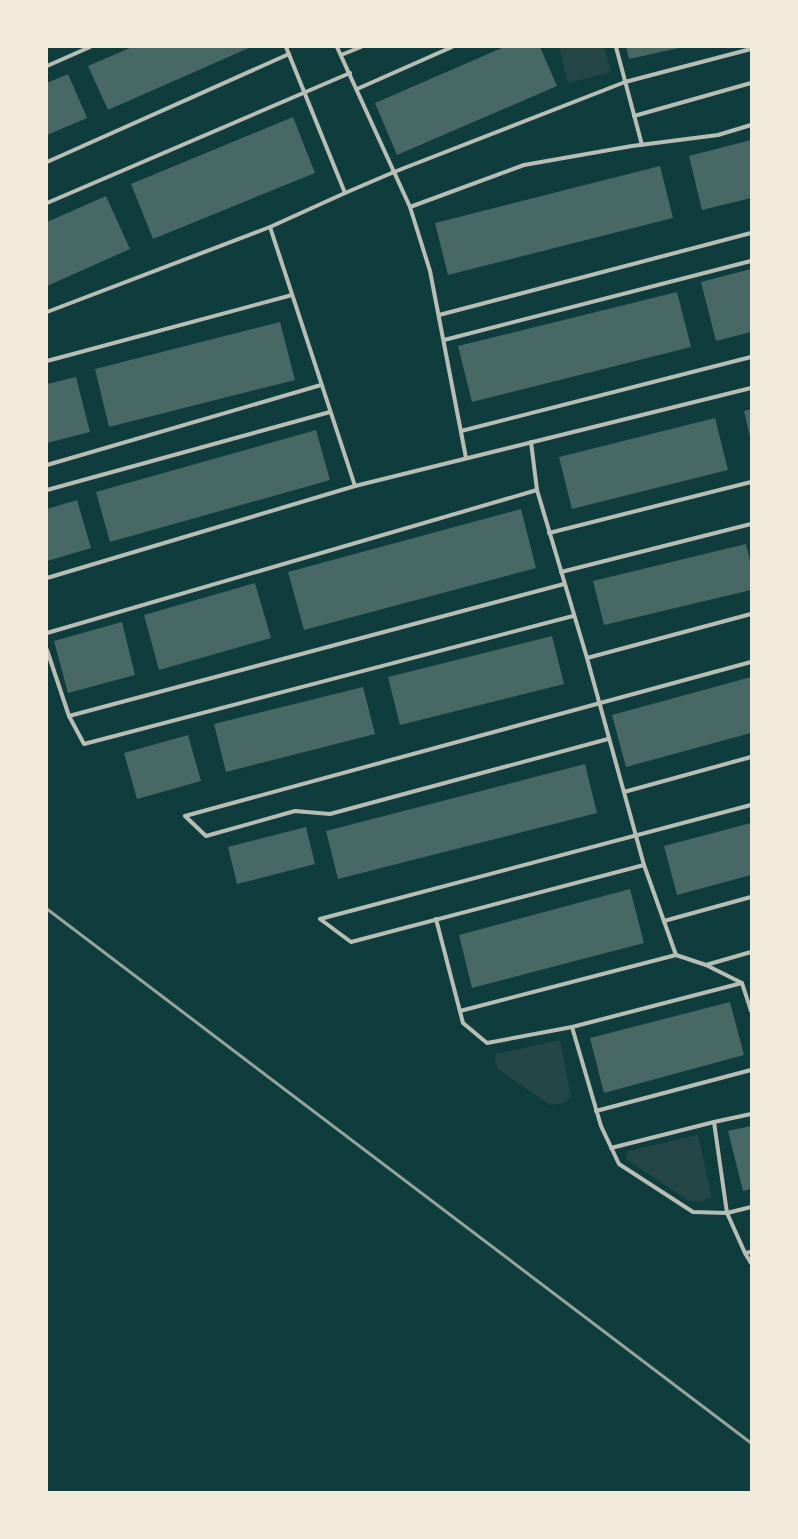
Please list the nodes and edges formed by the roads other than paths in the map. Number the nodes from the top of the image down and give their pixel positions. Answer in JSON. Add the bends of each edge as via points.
{"nodes":[{"id":1,"x":90,"y":47,"type":"edge"},
{"id":2,"x":286,"y":47,"type":"edge"},
{"id":3,"x":337,"y":47,"type":"edge"},
{"id":4,"x":361,"y":47,"type":"edge"},
{"id":5,"x":452,"y":47,"type":"edge"},
{"id":6,"x":616,"y":47,"type":"edge"},
{"id":7,"x":751,"y":49,"type":"edge"},
{"id":8,"x":289,"y":54,"type":"junction"},
{"id":9,"x":341,"y":55,"type":"junction"},
{"id":10,"x":47,"y":66,"type":"edge"},
{"id":11,"x":350,"y":73,"type":"junction"},
{"id":12,"x":625,"y":82,"type":"junction"},
{"id":13,"x":751,"y":82,"type":"edge"},
{"id":14,"x":357,"y":89,"type":"junction"},
{"id":15,"x":305,"y":92,"type":"junction"},
{"id":16,"x":634,"y":116,"type":"junction"},
{"id":17,"x":751,"y":125,"type":"edge"},
{"id":18,"x":642,"y":145,"type":"junction"},
{"id":19,"x":47,"y":162,"type":"edge"},
{"id":20,"x":394,"y":172,"type":"junction"},
{"id":21,"x":345,"y":193,"type":"junction"},
{"id":22,"x":47,"y":203,"type":"edge"},
{"id":23,"x":410,"y":207,"type":"junction"},
{"id":24,"x":270,"y":227,"type":"junction"},
{"id":25,"x":751,"y":233,"type":"edge"},
{"id":26,"x":751,"y":260,"type":"edge"},
{"id":27,"x":292,"y":295,"type":"junction"},
{"id":28,"x":47,"y":312,"type":"edge"},
{"id":29,"x":439,"y":315,"type":"junction"},
{"id":30,"x":444,"y":340,"type":"junction"},
{"id":31,"x":751,"y":357,"type":"edge"},
{"id":32,"x":47,"y":361,"type":"edge"},
{"id":33,"x":321,"y":385,"type":"junction"},
{"id":34,"x":751,"y":388,"type":"edge"},
{"id":35,"x":330,"y":412,"type":"junction"},
{"id":36,"x":461,"y":431,"type":"junction"},
{"id":37,"x":531,"y":442,"type":"junction"},
{"id":38,"x":466,"y":458,"type":"junction"},
{"id":39,"x":47,"y":465,"type":"edge"},
{"id":40,"x":751,"y":482,"type":"edge"},
{"id":41,"x":355,"y":486,"type":"junction"},
{"id":42,"x":47,"y":490,"type":"edge"},
{"id":43,"x":537,"y":490,"type":"junction"},
{"id":44,"x":751,"y":524,"type":"edge"},
{"id":45,"x":550,"y":533,"type":"junction"},
{"id":46,"x":561,"y":572,"type":"junction"},
{"id":47,"x":47,"y":578,"type":"edge"},
{"id":48,"x":564,"y":584,"type":"junction"},
{"id":49,"x":751,"y":614,"type":"edge"},
{"id":50,"x":573,"y":616,"type":"junction"},
{"id":51,"x":47,"y":633,"type":"edge"},
{"id":52,"x":47,"y":650,"type":"edge"},
{"id":53,"x":587,"y":658,"type":"junction"},
{"id":54,"x":751,"y":662,"type":"edge"},
{"id":55,"x":598,"y":703,"type":"junction"},
{"id":56,"x":69,"y":716,"type":"junction"},
{"id":57,"x":608,"y":739,"type":"junction"},
{"id":58,"x":751,"y":757,"type":"edge"},
{"id":59,"x":624,"y":792,"type":"junction"},
{"id":60,"x":751,"y":804,"type":"edge"},
{"id":61,"x":636,"y":836,"type":"junction"},
{"id":62,"x":644,"y":865,"type":"junction"},
{"id":63,"x":751,"y":897,"type":"edge"},
{"id":64,"x":436,"y":919,"type":"junction"},
{"id":65,"x":664,"y":921,"type":"junction"},
{"id":66,"x":751,"y":952,"type":"edge"},
{"id":67,"x":676,"y":955,"type":"junction"},
{"id":68,"x":706,"y":965,"type":"junction"},
{"id":69,"x":742,"y":983,"type":"junction"},
{"id":70,"x":751,"y":1010,"type":"edge"},
{"id":71,"x":460,"y":1011,"type":"junction"},
{"id":72,"x":572,"y":1027,"type":"junction"},
{"id":73,"x":751,"y":1070,"type":"edge"},
{"id":74,"x":596,"y":1111,"type":"junction"},
{"id":75,"x":751,"y":1114,"type":"edge"},
{"id":76,"x":714,"y":1122,"type":"junction"},
{"id":77,"x":611,"y":1148,"type":"junction"},
{"id":78,"x":751,"y":1207,"type":"edge"},
{"id":79,"x":727,"y":1213,"type":"junction"},
{"id":80,"x":751,"y":1252,"type":"edge"},
{"id":81,"x":745,"y":1253,"type":"junction"},
{"id":82,"x":751,"y":1263,"type":"edge"}],
"edges":[{"from":1,"to":10,"type":"street"},
{"from":2,"to":8,"type":"street"},
{"from":3,"to":9,"type":"street"},
{"from":4,"to":9,"type":"street"},
{"from":5,"to":14,"type":"street"},
{"from":6,"to":12,"type":"street"},
{"from":7,"to":12,"type":"street"},
{"from":8,"to":15,"type":"street"},
{"from":8,"to":19,"type":"street"},
{"from":9,"to":11,"type":"street"},
{"from":11,"to":14,"type":"street"},
{"from":11,"to":15,"type":"street"},
{"from":12,"to":16,"type":"street"},
{"from":12,"to":20,"type":"street"},
{"from":13,"to":16,"type":"street"},
{"from":14,"to":20,"type":"street"},
{"from":15,"to":21,"type":"street"},
{"from":15,"to":22,"type":"street"},
{"from":16,"to":18,"type":"street"},
{"from":17,"to":18,"type":"street","via":[[718,135]]},
{"from":18,"to":23,"type":"street","via":[[524,165]]},
{"from":20,"to":21,"type":"street"},
{"from":20,"to":23,"type":"street"},
{"from":21,"to":24,"type":"street"},
{"from":23,"to":29,"type":"street","via":[[430,271]]},
{"from":24,"to":27,"type":"street"},
{"from":24,"to":28,"type":"street"},
{"from":25,"to":29,"type":"street"},
{"from":26,"to":30,"type":"street"},
{"from":27,"to":32,"type":"street"},
{"from":27,"to":33,"type":"street"},
{"from":29,"to":30,"type":"street"},
{"from":30,"to":36,"type":"street"},
{"from":31,"to":36,"type":"street"},
{"from":33,"to":35,"type":"street"},
{"from":33,"to":39,"type":"street"},
{"from":34,"to":37,"type":"street"},
{"from":35,"to":41,"type":"street"},
{"from":35,"to":42,"type":"street"},
{"from":36,"to":38,"type":"street"},
{"from":37,"to":38,"type":"street"},
{"from":37,"to":43,"type":"street"},
{"from":38,"to":41,"type":"street"},
{"from":40,"to":45,"type":"street"},
{"from":41,"to":47,"type":"street"},
{"from":43,"to":45,"type":"street"},
{"from":43,"to":51,"type":"street"},
{"from":44,"to":46,"type":"street"},
{"from":45,"to":46,"type":"street"},
{"from":46,"to":48,"type":"street"},
{"from":48,"to":50,"type":"street"},
{"from":48,"to":56,"type":"street"},
{"from":49,"to":53,"type":"street"},
{"from":50,"to":53,"type":"street"},
{"from":50,"to":56,"type":"street","via":[[84,744]]},
{"from":52,"to":56,"type":"street"},
{"from":53,"to":55,"type":"street"},
{"from":54,"to":55,"type":"street"},
{"from":55,"to":57,"type":"street"},
{"from":55,"to":57,"type":"street","via":[[185,816],[206,836],[295,811],[330,814]]},
{"from":57,"to":59,"type":"street"},
{"from":58,"to":59,"type":"street"},
{"from":59,"to":61,"type":"street"},
{"from":60,"to":61,"type":"street"},
{"from":61,"to":62,"type":"street"},
{"from":61,"to":64,"type":"street","via":[[320,919],[351,942]]},
{"from":62,"to":64,"type":"street"},
{"from":62,"to":65,"type":"street"},
{"from":63,"to":65,"type":"street"},
{"from":64,"to":71,"type":"street"},
{"from":65,"to":67,"type":"street"},
{"from":66,"to":68,"type":"street"},
{"from":67,"to":68,"type":"street"},
{"from":67,"to":71,"type":"street"},
{"from":68,"to":69,"type":"street"},
{"from":69,"to":70,"type":"street"},
{"from":69,"to":72,"type":"street"},
{"from":71,"to":72,"type":"street","via":[[463,1022],[486,1043]]},
{"from":72,"to":74,"type":"street"},
{"from":73,"to":74,"type":"street"},
{"from":74,"to":77,"type":"street"},
{"from":75,"to":76,"type":"street"},
{"from":76,"to":77,"type":"street"},
{"from":76,"to":79,"type":"street"},
{"from":77,"to":79,"type":"street","via":[[619,1164],[693,1212]]},
{"from":78,"to":79,"type":"street"},
{"from":79,"to":81,"type":"street"},
{"from":80,"to":81,"type":"street"},
{"from":81,"to":82,"type":"street"}]}
